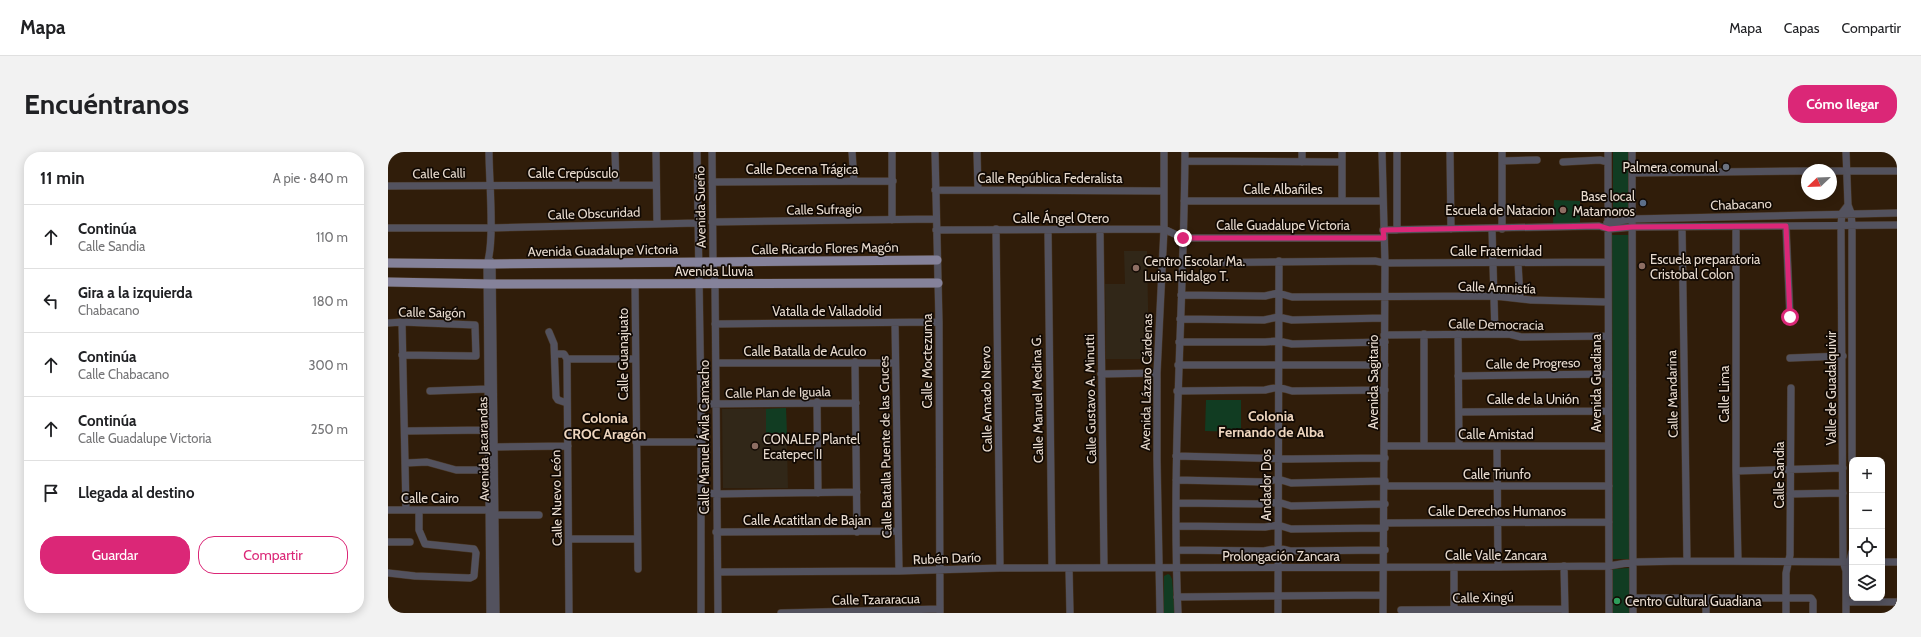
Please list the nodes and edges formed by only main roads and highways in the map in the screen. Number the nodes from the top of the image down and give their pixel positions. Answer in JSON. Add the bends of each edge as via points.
{"nodes":[{"id":1,"x":937,"y":260,"type":"road end"},
{"id":2,"x":713,"y":262,"type":"joint"},
{"id":3,"x":388,"y":263,"type":"edge"},
{"id":4,"x":388,"y":282,"type":"edge"},
{"id":5,"x":938,"y":283,"type":"road end"}],
"edges":[{"from":1,"to":2,"type":"main road","name":"Calle Ricardo Flores Magón"},
{"from":2,"to":3,"type":"main road","name":"Avenida Guadalupe Victoria"},
{"from":4,"to":5,"type":"main road","name":"Avenida Lluvia","via":[[715,285]]}]}
